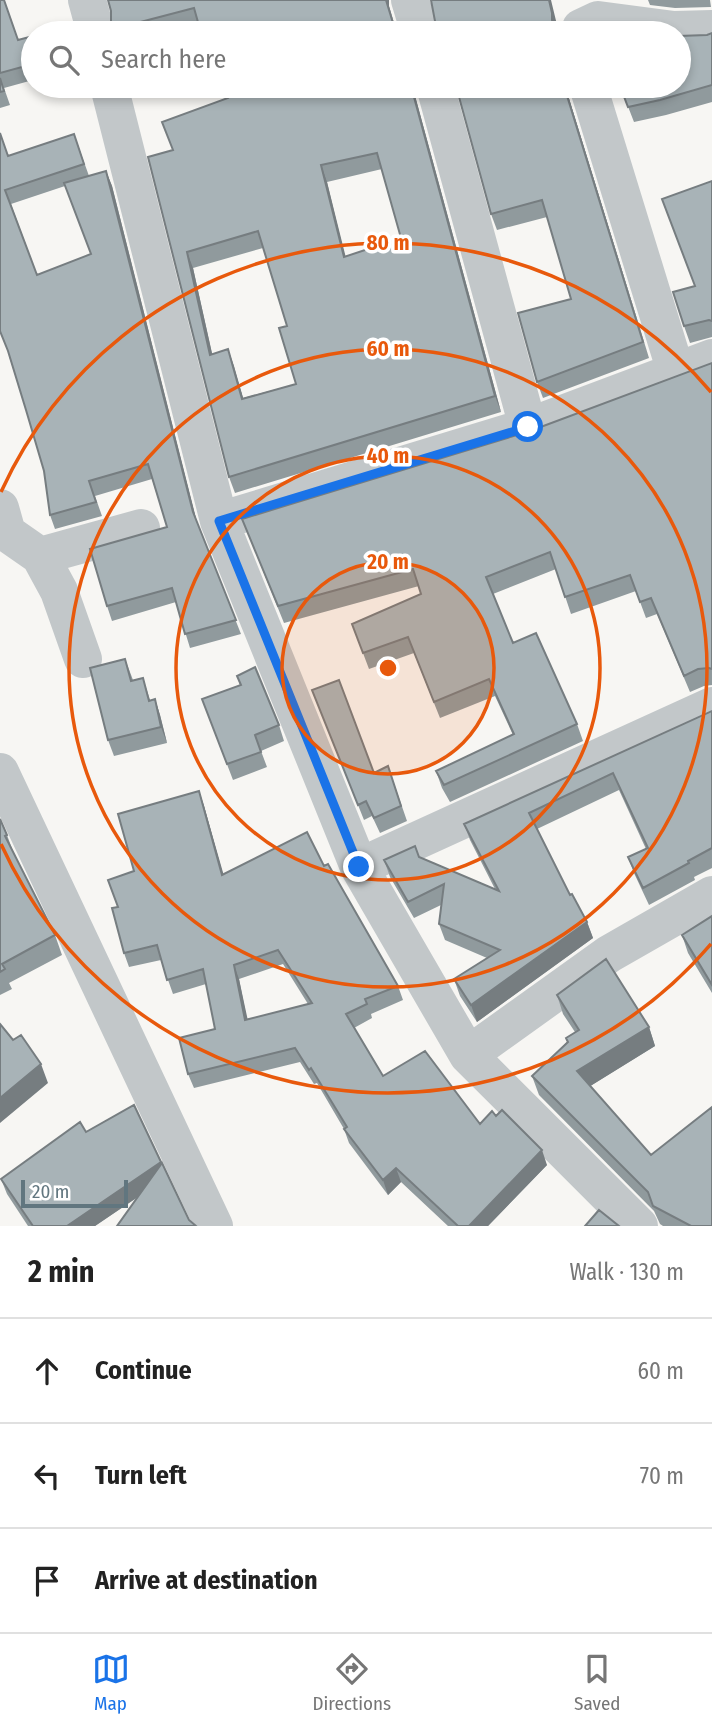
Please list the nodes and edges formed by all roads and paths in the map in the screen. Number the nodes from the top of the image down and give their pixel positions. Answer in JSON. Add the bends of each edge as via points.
{"nodes":[{"id":1,"x":87,"y":0,"type":"edge"},
{"id":2,"x":410,"y":0,"type":"edge"},
{"id":3,"x":671,"y":15,"type":"edge"},
{"id":4,"x":93,"y":21,"type":"edge"},
{"id":5,"x":416,"y":21,"type":"edge"},
{"id":6,"x":596,"y":21,"type":"edge"},
{"id":7,"x":689,"y":21,"type":"edge"},
{"id":8,"x":691,"y":22,"type":"edge"},
{"id":9,"x":712,"y":29,"type":"edge"},
{"id":10,"x":112,"y":98,"type":"edge"},
{"id":11,"x":438,"y":98,"type":"edge"},
{"id":12,"x":592,"y":98,"type":"edge"},
{"id":13,"x":712,"y":358,"type":"edge"},
{"id":14,"x":676,"y":372,"type":"junction"},
{"id":15,"x":528,"y":427,"type":"junction"},
{"id":16,"x":219,"y":521,"type":"junction"},
{"id":17,"x":2,"y":524,"type":"edge"},
{"id":18,"x":141,"y":528,"type":"dead end"},
{"id":19,"x":40,"y":556,"type":"junction"},
{"id":20,"x":83,"y":659,"type":"dead end"},
{"id":21,"x":712,"y":706,"type":"edge"},
{"id":22,"x":0,"y":772,"type":"edge"},
{"id":23,"x":359,"y":867,"type":"junction"},
{"id":24,"x":712,"y":895,"type":"edge"},
{"id":25,"x":468,"y":1055,"type":"junction"},
{"id":26,"x":214,"y":1226,"type":"edge"},
{"id":27,"x":639,"y":1226,"type":"edge"}],
"edges":[{"from":1,"to":4,"type":"street"},
{"from":2,"to":5,"type":"street"},
{"from":3,"to":6,"type":"street"},
{"from":3,"to":7,"type":"street"},
{"from":8,"to":9,"type":"street"},
{"from":10,"to":16,"type":"street"},
{"from":11,"to":15,"type":"street"},
{"from":12,"to":14,"type":"street"},
{"from":13,"to":14,"type":"street"},
{"from":14,"to":15,"type":"street"},
{"from":15,"to":16,"type":"street"},
{"from":16,"to":23,"type":"street"},
{"from":17,"to":19,"type":"street"},
{"from":18,"to":19,"type":"street"},
{"from":19,"to":20,"type":"street","via":[[59,590]]},
{"from":21,"to":23,"type":"street"},
{"from":22,"to":26,"type":"street"},
{"from":23,"to":25,"type":"street"},
{"from":24,"to":25,"type":"street","via":[[609,954]]},
{"from":25,"to":27,"type":"street"}]}
